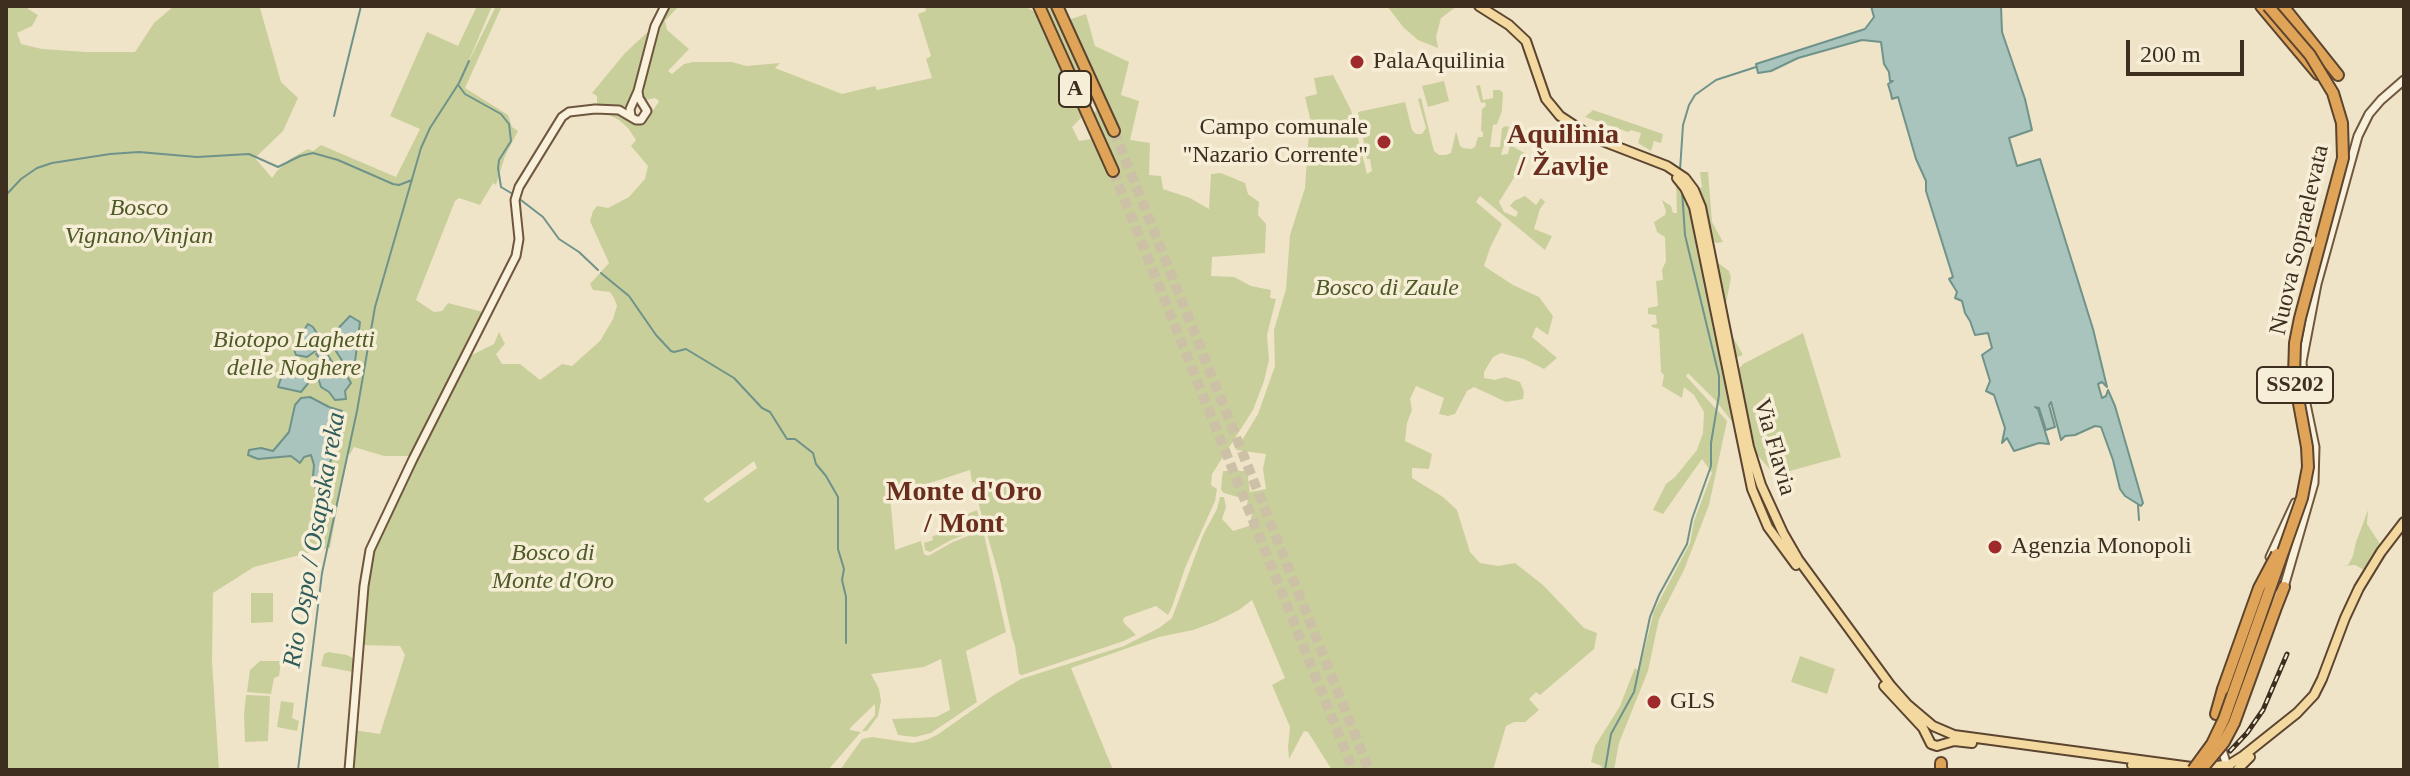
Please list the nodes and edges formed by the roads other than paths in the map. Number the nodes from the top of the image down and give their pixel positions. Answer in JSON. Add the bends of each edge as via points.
{"nodes":[{"id":1,"x":665,"y":6,"type":"edge"},
{"id":2,"x":1039,"y":6,"type":"edge"},
{"id":3,"x":1057,"y":6,"type":"edge"},
{"id":4,"x":1479,"y":6,"type":"edge"},
{"id":5,"x":2261,"y":6,"type":"edge"},
{"id":6,"x":2268,"y":6,"type":"edge"},
{"id":7,"x":2275,"y":6,"type":"edge"},
{"id":8,"x":2283,"y":6,"type":"edge"},
{"id":9,"x":2338,"y":75,"type":"dead end"},
{"id":10,"x":2322,"y":79,"type":"dead end"},
{"id":11,"x":2404,"y":80,"type":"edge"},
{"id":12,"x":635,"y":105,"type":"junction"},
{"id":13,"x":619,"y":110,"type":"junction"},
{"id":14,"x":631,"y":116,"type":"junction"},
{"id":15,"x":1114,"y":131,"type":"tunnel mouth"},
{"id":16,"x":1113,"y":171,"type":"tunnel mouth"},
{"id":17,"x":1682,"y":179,"type":"junction"},
{"id":18,"x":2317,"y":284,"type":"junction"},
{"id":19,"x":2294,"y":520,"type":"junction"},
{"id":20,"x":2404,"y":522,"type":"edge"},
{"id":21,"x":2404,"y":530,"type":"edge"},
{"id":22,"x":2263,"y":572,"type":"junction"},
{"id":23,"x":2284,"y":587,"type":"junction"},
{"id":24,"x":2216,"y":714,"type":"junction"},
{"id":25,"x":1940,"y":730,"type":"junction"},
{"id":26,"x":1929,"y":740,"type":"junction"},
{"id":27,"x":1942,"y":744,"type":"junction"},
{"id":28,"x":2222,"y":748,"type":"junction"},
{"id":29,"x":2238,"y":760,"type":"junction"},
{"id":30,"x":1941,"y":767,"type":"edge"},
{"id":31,"x":2213,"y":768,"type":"edge"},
{"id":32,"x":2229,"y":768,"type":"edge"},
{"id":33,"x":349,"y":770,"type":"edge"},
{"id":34,"x":2169,"y":770,"type":"edge"},
{"id":35,"x":2192,"y":770,"type":"edge"},
{"id":36,"x":2200,"y":770,"type":"edge"},
{"id":37,"x":2237,"y":770,"type":"edge"}],
"edges":[{"from":1,"to":12,"type":"main road"},
{"from":2,"to":16,"type":"highway","number":"A"},
{"from":3,"to":15,"type":"highway","number":"A"},
{"from":4,"to":17,"type":"main road","via":[[1526,41],[1546,99],[1560,116],[1592,137],[1659,161]]},
{"from":5,"to":10,"type":"highway","bridge":true},
{"from":6,"to":19,"type":"highway","name":"Nuova Sopraelevata","number":"SS202","bridge":true,"via":[[2320,70],[2338,104],[2344,134],[2341,169],[2295,343],[2294,376],[2308,467]]},
{"from":7,"to":36,"type":"highway","name":"Nuova Sopraelevata","number":"SS202","bridge":true,"via":[[2338,91],[2347,122],[2347,159],[2300,344],[2301,390],[2312,446],[2307,500],[2228,721]]},
{"from":8,"to":9,"type":"highway"},
{"from":11,"to":18,"type":"main road","via":[[2369,114],[2358,136]]},
{"from":12,"to":13,"type":"main road"},
{"from":12,"to":14,"type":"main road"},
{"from":12,"to":14,"type":"main road","via":[[647,109],[646,116]]},
{"from":13,"to":14,"type":"main road"},
{"from":13,"to":33,"type":"main road","via":[[587,109],[562,117],[519,187],[516,256],[375,536],[364,586]]},
{"from":17,"to":25,"type":"main road","name":"Via Flavia","via":[[1701,207],[1749,447],[1769,504],[1798,559],[1885,678]]},
{"from":17,"to":26,"type":"main road","name":"Via Flavia","via":[[1694,207],[1752,489],[1762,515]]},
{"from":18,"to":22,"type":"main road","via":[[2299,318],[2293,367],[2303,478]]},
{"from":18,"to":23,"type":"main road","via":[[2302,362],[2315,447],[2314,483]]},
{"from":19,"to":24,"type":"highway","bridge":true,"via":[[2259,588]]},
{"from":19,"to":35,"type":"highway","name":"Nuova Sopraelevata","number":"SS202","bridge":true,"via":[[2224,719]]},
{"from":20,"to":29,"type":"main road","via":[[2359,588],[2314,695]]},
{"from":21,"to":37,"type":"main road","via":[[2360,596],[2318,698]]},
{"from":22,"to":24,"type":"main road","via":[[2219,688]]},
{"from":22,"to":35,"type":"highway","bridge":true,"via":[[2219,717]]},
{"from":23,"to":28,"type":"main road","via":[[2266,612]]},
{"from":23,"to":36,"type":"highway","bridge":true,"via":[[2234,723]]},
{"from":24,"to":28,"type":"main road"},
{"from":25,"to":26,"type":"main road","via":[[1931,730]]},
{"from":25,"to":27,"type":"main road"},
{"from":25,"to":31,"type":"main road","name":"Via Flavia"},
{"from":26,"to":27,"type":"main road"},
{"from":26,"to":30,"type":"main road","name":"Via Flavia"},
{"from":27,"to":34,"type":"main road","via":[[1962,742]]},
{"from":28,"to":29,"type":"main road","via":[[2228,759]]},
{"from":28,"to":31,"type":"main road"},
{"from":28,"to":32,"type":"main road"},
{"from":29,"to":32,"type":"main road"},
{"from":31,"to":32,"type":"main road","name":"Via Flavia"}]}
